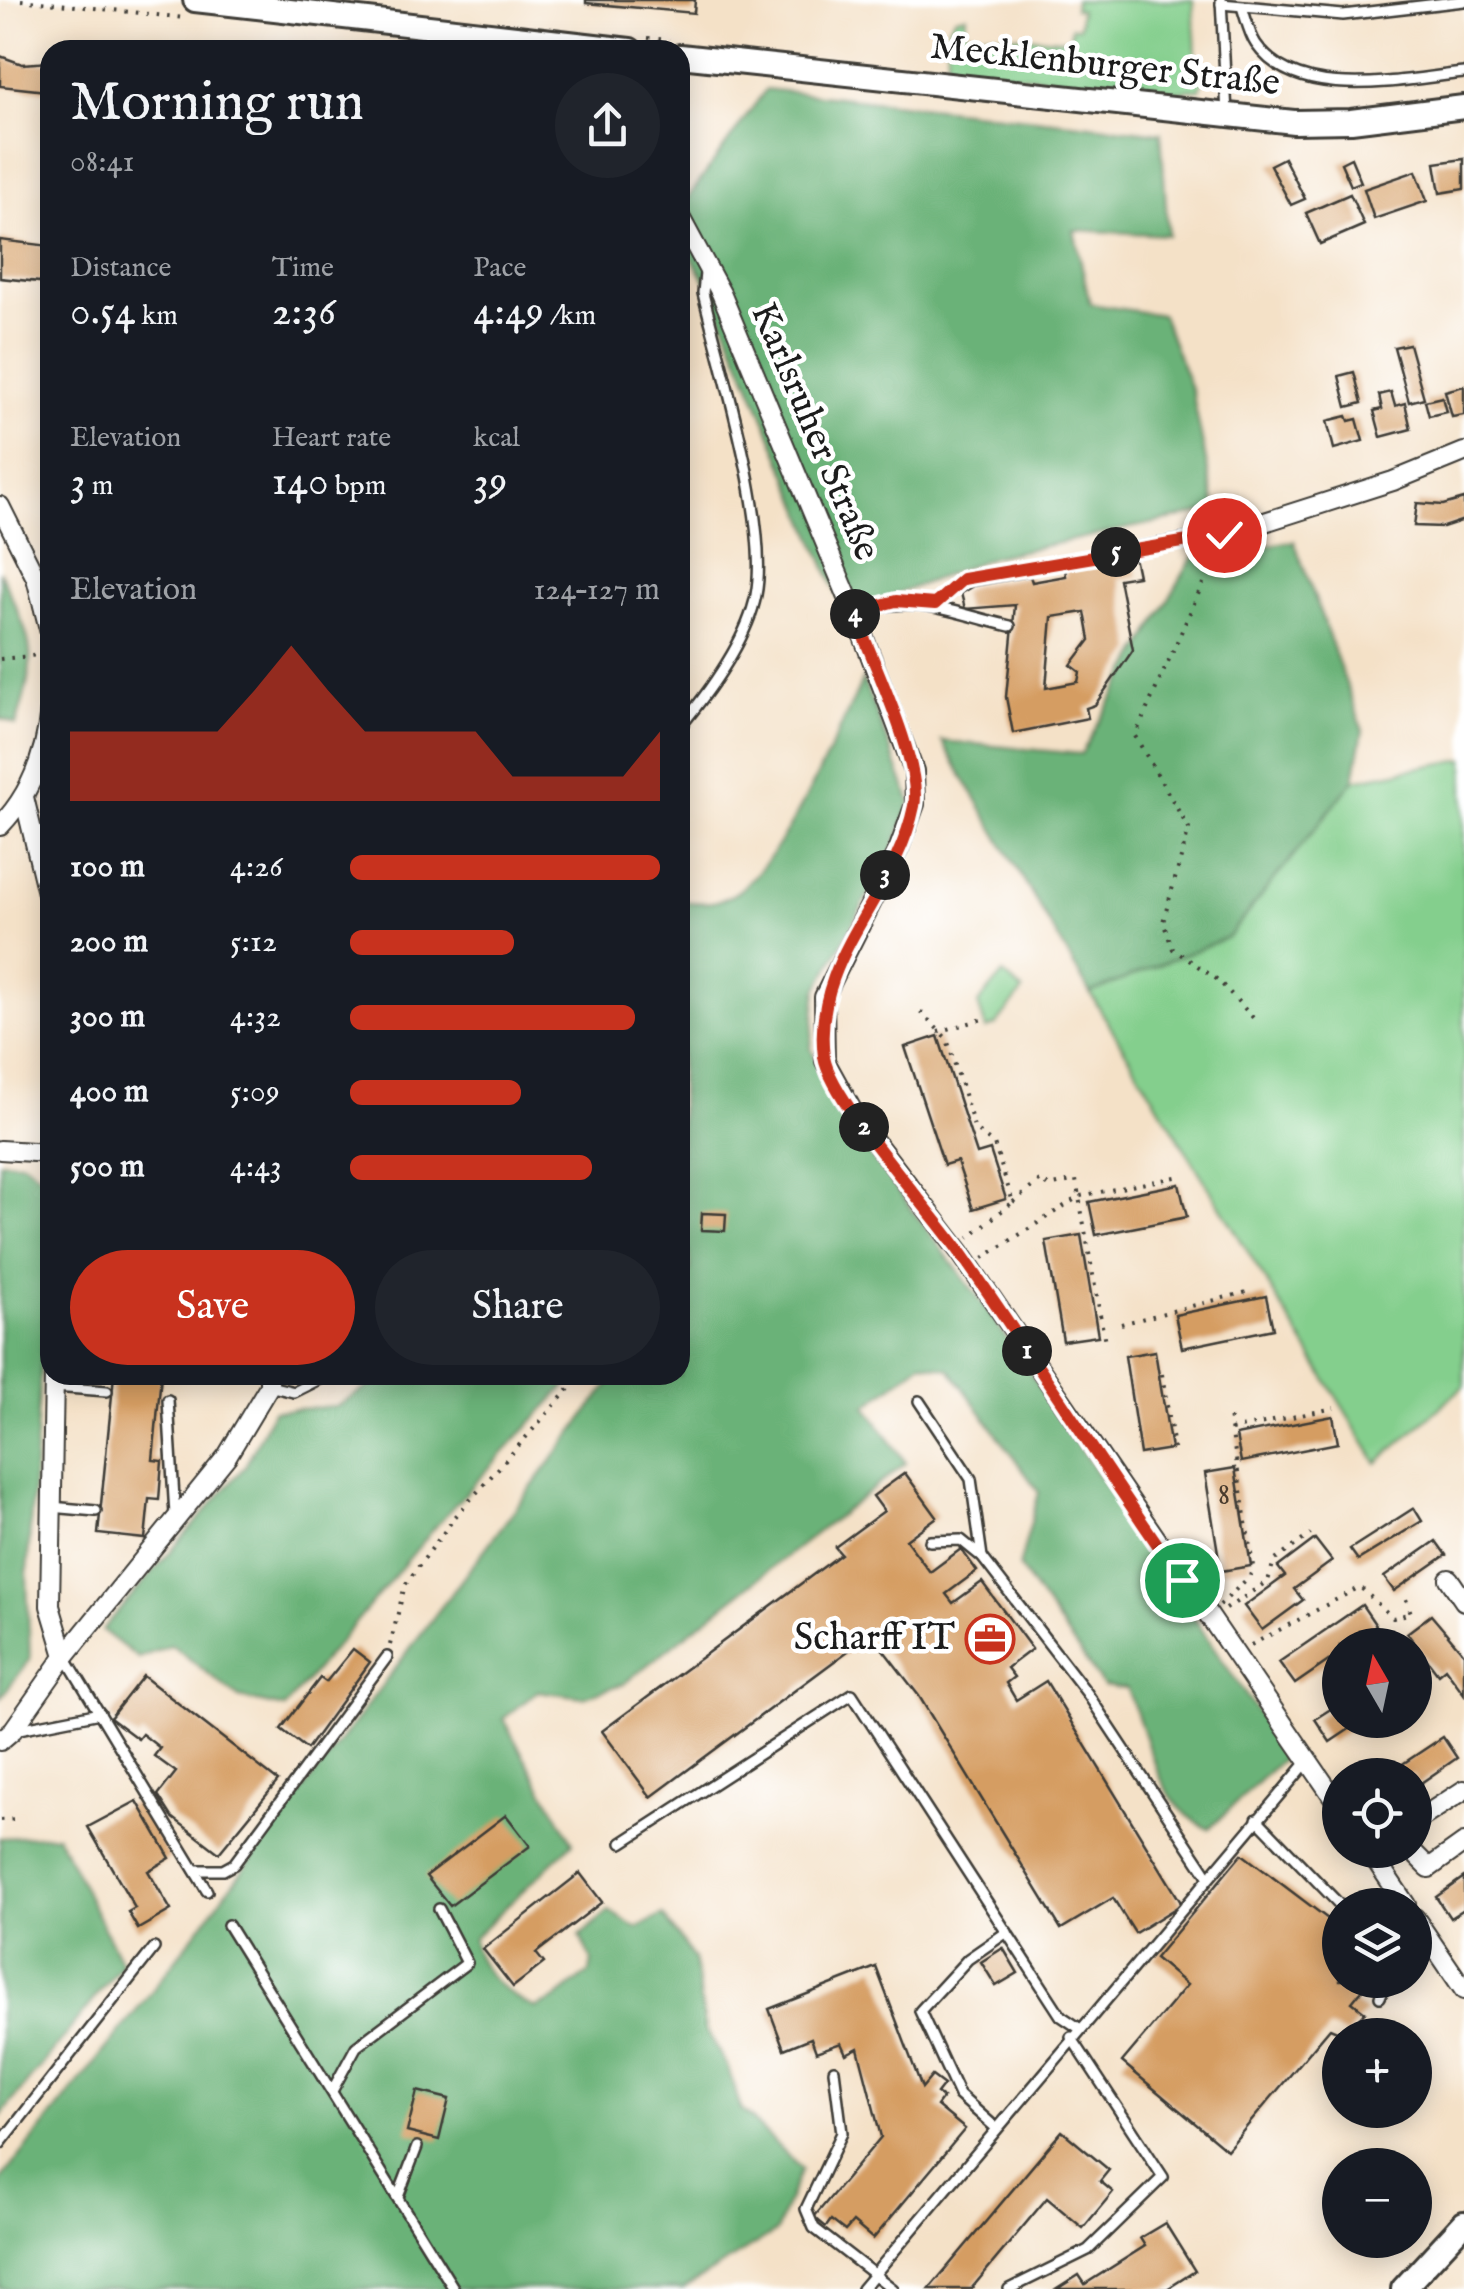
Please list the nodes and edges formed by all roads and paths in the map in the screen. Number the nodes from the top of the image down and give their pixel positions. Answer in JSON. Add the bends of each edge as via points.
{"nodes":[{"id":1,"x":195,"y":0,"type":"edge"},
{"id":2,"x":1221,"y":2,"type":"edge"},
{"id":3,"x":1464,"y":2,"type":"edge"},
{"id":4,"x":1242,"y":7,"type":"junction"},
{"id":5,"x":525,"y":40,"type":"edge"},
{"id":6,"x":690,"y":57,"type":"edge"},
{"id":7,"x":1464,"y":73,"type":"edge"},
{"id":8,"x":1464,"y":107,"type":"edge"},
{"id":9,"x":1227,"y":117,"type":"junction"},
{"id":10,"x":690,"y":236,"type":"edge"},
{"id":11,"x":706,"y":266,"type":"junction"},
{"id":12,"x":1464,"y":452,"type":"edge"},
{"id":13,"x":0,"y":506,"type":"edge"},
{"id":14,"x":1198,"y":537,"type":"joint"},
{"id":15,"x":1217,"y":553,"type":"dead end"},
{"id":16,"x":40,"y":594,"type":"edge"},
{"id":17,"x":935,"y":604,"type":"junction"},
{"id":18,"x":854,"y":612,"type":"junction"},
{"id":19,"x":1010,"y":626,"type":"dead end"},
{"id":20,"x":40,"y":655,"type":"edge"},
{"id":21,"x":0,"y":658,"type":"edge"},
{"id":22,"x":690,"y":715,"type":"edge"},
{"id":23,"x":40,"y":760,"type":"edge"},
{"id":24,"x":24,"y":797,"type":"junction"},
{"id":25,"x":0,"y":826,"type":"edge"},
{"id":26,"x":40,"y":864,"type":"edge"},
{"id":27,"x":921,"y":1012,"type":"dead end"},
{"id":28,"x":983,"y":1018,"type":"dead end"},
{"id":29,"x":1258,"y":1023,"type":"dead end"},
{"id":30,"x":938,"y":1032,"type":"junction"},
{"id":31,"x":0,"y":1150,"type":"edge"},
{"id":32,"x":40,"y":1152,"type":"edge"},
{"id":33,"x":1181,"y":1176,"type":"dead end"},
{"id":34,"x":1080,"y":1196,"type":"junction"},
{"id":35,"x":1013,"y":1202,"type":"junction"},
{"id":36,"x":960,"y":1243,"type":"dead end"},
{"id":37,"x":975,"y":1263,"type":"dead end"},
{"id":38,"x":1247,"y":1292,"type":"dead end"},
{"id":39,"x":1121,"y":1324,"type":"dead end"},
{"id":40,"x":1106,"y":1342,"type":"dead end"},
{"id":41,"x":1162,"y":1374,"type":"dead end"},
{"id":42,"x":54,"y":1385,"type":"edge"},
{"id":43,"x":75,"y":1385,"type":"edge"},
{"id":44,"x":266,"y":1385,"type":"edge"},
{"id":45,"x":279,"y":1385,"type":"edge"},
{"id":46,"x":308,"y":1385,"type":"edge"},
{"id":47,"x":574,"y":1385,"type":"edge"},
{"id":48,"x":106,"y":1391,"type":"dead end"},
{"id":49,"x":168,"y":1400,"type":"dead end"},
{"id":50,"x":919,"y":1401,"type":"dead end"},
{"id":51,"x":1334,"y":1408,"type":"dead end"},
{"id":52,"x":1229,"y":1415,"type":"dead end"},
{"id":53,"x":1231,"y":1430,"type":"junction"},
{"id":54,"x":1175,"y":1454,"type":"dead end"},
{"id":55,"x":48,"y":1507,"type":"junction"},
{"id":56,"x":96,"y":1511,"type":"dead end"},
{"id":57,"x":175,"y":1518,"type":"junction"},
{"id":58,"x":1311,"y":1534,"type":"dead end"},
{"id":59,"x":930,"y":1541,"type":"dead end"},
{"id":60,"x":982,"y":1557,"type":"junction"},
{"id":61,"x":1448,"y":1579,"type":"dead end"},
{"id":62,"x":1406,"y":1599,"type":"dead end"},
{"id":63,"x":1464,"y":1600,"type":"edge"},
{"id":64,"x":1247,"y":1647,"type":"dead end"},
{"id":65,"x":64,"y":1656,"type":"junction"},
{"id":66,"x":387,"y":1657,"type":"joint"},
{"id":67,"x":100,"y":1713,"type":"junction"},
{"id":68,"x":7,"y":1735,"type":"edge"},
{"id":69,"x":1308,"y":1761,"type":"junction"},
{"id":70,"x":1322,"y":1782,"type":"edge"},
{"id":71,"x":1464,"y":1790,"type":"edge"},
{"id":72,"x":1432,"y":1811,"type":"edge"},
{"id":73,"x":18,"y":1819,"type":"dead end"},
{"id":74,"x":1256,"y":1819,"type":"junction"},
{"id":75,"x":0,"y":1820,"type":"edge"},
{"id":76,"x":622,"y":1843,"type":"dead end"},
{"id":77,"x":1464,"y":1843,"type":"edge"},
{"id":78,"x":1432,"y":1866,"type":"edge"},
{"id":79,"x":195,"y":1870,"type":"junction"},
{"id":80,"x":1208,"y":1876,"type":"junction"},
{"id":81,"x":1323,"y":1888,"type":"edge"},
{"id":82,"x":208,"y":1890,"type":"dead end"},
{"id":83,"x":439,"y":1909,"type":"dead end"},
{"id":84,"x":228,"y":1925,"type":"dead end"},
{"id":85,"x":1006,"y":1932,"type":"junction"},
{"id":86,"x":1432,"y":1943,"type":"edge"},
{"id":87,"x":154,"y":1948,"type":"dead end"},
{"id":88,"x":1464,"y":1990,"type":"edge"},
{"id":89,"x":1079,"y":2028,"type":"junction"},
{"id":90,"x":1071,"y":2038,"type":"junction"},
{"id":91,"x":834,"y":2070,"type":"dead end"},
{"id":92,"x":332,"y":2091,"type":"junction"},
{"id":93,"x":996,"y":2128,"type":"junction"},
{"id":94,"x":0,"y":2144,"type":"edge"},
{"id":95,"x":417,"y":2147,"type":"dead end"},
{"id":96,"x":398,"y":2198,"type":"junction"},
{"id":97,"x":1464,"y":2223,"type":"edge"},
{"id":98,"x":874,"y":2275,"type":"junction"},
{"id":99,"x":454,"y":2289,"type":"edge"},
{"id":100,"x":862,"y":2289,"type":"edge"},
{"id":101,"x":893,"y":2289,"type":"edge"},
{"id":102,"x":1009,"y":2289,"type":"edge"},
{"id":103,"x":1403,"y":2289,"type":"edge"}],
"edges":[{"from":1,"to":5,"type":"street"},
{"from":2,"to":4,"type":"lane"},
{"from":2,"to":9,"type":"lane"},
{"from":3,"to":4,"type":"lane","via":[[1343,15]]},
{"from":4,"to":7,"type":"lane","via":[[1256,44],[1281,68],[1322,81]]},
{"from":6,"to":9,"type":"street","name":"Mecklenburger Straße"},
{"from":8,"to":9,"type":"street","name":"Mecklenburger Straße","via":[[1351,120]]},
{"from":10,"to":11,"type":"street","name":"Karlsruher Straße"},
{"from":11,"to":18,"type":"street","name":"Karlsruher Straße"},
{"from":11,"to":22,"type":"lane","via":[[703,293],[757,539],[756,596],[719,679]]},
{"from":12,"to":14,"type":"street","via":[[1393,482],[1224,535]]},
{"from":13,"to":16,"type":"street"},
{"from":14,"to":17,"type":"lane","via":[[963,579]]},
{"from":15,"to":29,"type":"path","via":[[1135,736],[1188,829],[1163,922],[1174,949],[1218,980]]},
{"from":17,"to":18,"type":"lane","via":[[896,601]]},
{"from":17,"to":19,"type":"lane"},
{"from":18,"to":69,"type":"street","name":"Karlsruher Straße","via":[[914,771],[915,804],[824,997],[824,1061],[856,1117],[960,1252]]},
{"from":20,"to":21,"type":"path"},
{"from":23,"to":24,"type":"street"},
{"from":24,"to":25,"type":"street"},
{"from":24,"to":26,"type":"street"},
{"from":27,"to":30,"type":"path"},
{"from":28,"to":30,"type":"path"},
{"from":30,"to":35,"type":"path","via":[[947,1038],[975,1130],[994,1144]]},
{"from":31,"to":32,"type":"street"},
{"from":33,"to":34,"type":"path"},
{"from":34,"to":35,"type":"path","via":[[1076,1180],[1049,1186],[1041,1180]]},
{"from":34,"to":37,"type":"path"},
{"from":34,"to":40,"type":"path"},
{"from":35,"to":36,"type":"path"},
{"from":38,"to":39,"type":"path"},
{"from":41,"to":54,"type":"path"},
{"from":42,"to":55,"type":"street"},
{"from":43,"to":48,"type":"lane"},
{"from":44,"to":57,"type":"street","via":[[228,1456]]},
{"from":45,"to":46,"type":"lane","via":[[294,1392]]},
{"from":47,"to":66,"type":"path","via":[[455,1517],[405,1585]]},
{"from":49,"to":57,"type":"lane"},
{"from":50,"to":60,"type":"lane","via":[[972,1479]]},
{"from":51,"to":53,"type":"path"},
{"from":52,"to":53,"type":"path"},
{"from":53,"to":58,"type":"path","via":[[1254,1566],[1220,1609],[1268,1581],[1274,1561]]},
{"from":55,"to":56,"type":"lane"},
{"from":55,"to":65,"type":"street","via":[[50,1606]]},
{"from":57,"to":65,"type":"street"},
{"from":59,"to":60,"type":"lane","via":[[961,1540]]},
{"from":60,"to":80,"type":"lane","via":[[1087,1692]]},
{"from":61,"to":63,"type":"street"},
{"from":62,"to":64,"type":"path","via":[[1411,1613],[1393,1618],[1360,1588]]},
{"from":65,"to":67,"type":"lane"},
{"from":65,"to":68,"type":"street"},
{"from":66,"to":79,"type":"lane","via":[[234,1864]]},
{"from":67,"to":68,"type":"lane"},
{"from":67,"to":79,"type":"lane"},
{"from":69,"to":70,"type":"street","name":"Karlsruher Straße"},
{"from":69,"to":74,"type":"lane"},
{"from":71,"to":72,"type":"street"},
{"from":73,"to":75,"type":"path"},
{"from":74,"to":80,"type":"lane"},
{"from":74,"to":81,"type":"lane"},
{"from":76,"to":85,"type":"lane","via":[[852,1694]]},
{"from":77,"to":78,"type":"street"},
{"from":79,"to":82,"type":"lane"},
{"from":80,"to":89,"type":"lane"},
{"from":83,"to":92,"type":"lane","via":[[467,1962],[356,2047]]},
{"from":84,"to":92,"type":"lane"},
{"from":85,"to":89,"type":"lane","via":[[1062,2016]]},
{"from":85,"to":93,"type":"lane","via":[[968,1959],[920,2012],[959,2095]]},
{"from":86,"to":88,"type":"street"},
{"from":87,"to":94,"type":"lane"},
{"from":89,"to":90,"type":"lane"},
{"from":90,"to":93,"type":"lane"},
{"from":90,"to":102,"type":"lane","via":[[1163,2177],[1088,2250]]},
{"from":91,"to":98,"type":"lane","via":[[842,2133],[806,2208],[814,2228]]},
{"from":92,"to":96,"type":"lane"},
{"from":93,"to":98,"type":"lane"},
{"from":95,"to":96,"type":"lane"},
{"from":96,"to":99,"type":"lane"},
{"from":97,"to":103,"type":"street"},
{"from":98,"to":100,"type":"lane"},
{"from":98,"to":101,"type":"lane"}]}
